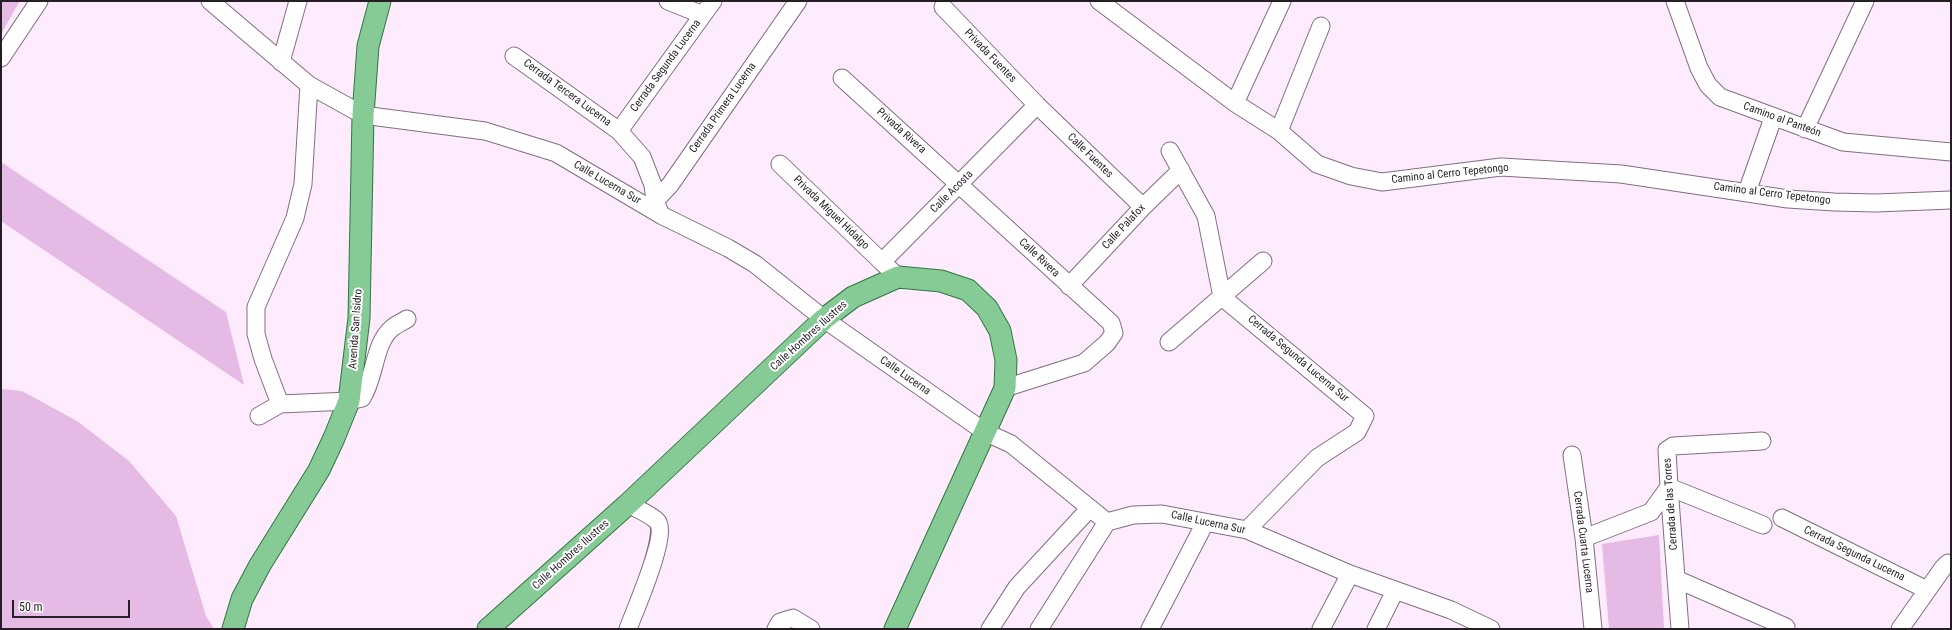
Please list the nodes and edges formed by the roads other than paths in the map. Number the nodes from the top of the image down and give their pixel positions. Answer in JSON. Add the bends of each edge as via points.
{"nodes":[{"id":1,"x":39,"y":1,"type":"edge"},
{"id":2,"x":210,"y":1,"type":"edge"},
{"id":3,"x":298,"y":1,"type":"edge"},
{"id":4,"x":380,"y":1,"type":"edge"},
{"id":5,"x":668,"y":1,"type":"edge"},
{"id":6,"x":798,"y":1,"type":"edge"},
{"id":7,"x":1099,"y":1,"type":"edge"},
{"id":8,"x":1282,"y":1,"type":"edge"},
{"id":9,"x":1675,"y":1,"type":"edge"},
{"id":10,"x":1865,"y":1,"type":"edge"},
{"id":11,"x":943,"y":7,"type":"dead end"},
{"id":12,"x":708,"y":8,"type":"edge"},
{"id":13,"x":1320,"y":26,"type":"dead end"},
{"id":14,"x":514,"y":56,"type":"dead end"},
{"id":15,"x":1,"y":58,"type":"edge"},
{"id":16,"x":281,"y":62,"type":"junction"},
{"id":17,"x":842,"y":78,"type":"dead end"},
{"id":18,"x":309,"y":85,"type":"junction"},
{"id":19,"x":1235,"y":103,"type":"junction"},
{"id":20,"x":1037,"y":105,"type":"junction"},
{"id":21,"x":363,"y":115,"type":"junction"},
{"id":22,"x":1773,"y":118,"type":"junction"},
{"id":23,"x":1805,"y":129,"type":"junction"},
{"id":24,"x":619,"y":131,"type":"junction"},
{"id":25,"x":1279,"y":132,"type":"junction"},
{"id":26,"x":1949,"y":148,"type":"edge"},
{"id":27,"x":1170,"y":151,"type":"dead end"},
{"id":28,"x":780,"y":164,"type":"dead end"},
{"id":29,"x":1181,"y":170,"type":"junction"},
{"id":30,"x":960,"y":184,"type":"junction"},
{"id":31,"x":1747,"y":192,"type":"junction"},
{"id":32,"x":1951,"y":200,"type":"edge"},
{"id":33,"x":1143,"y":207,"type":"junction"},
{"id":34,"x":658,"y":208,"type":"junction"},
{"id":35,"x":1263,"y":261,"type":"dead end"},
{"id":36,"x":882,"y":262,"type":"junction"},
{"id":37,"x":898,"y":277,"type":"junction"},
{"id":38,"x":1069,"y":286,"type":"junction"},
{"id":39,"x":1222,"y":297,"type":"junction"},
{"id":40,"x":407,"y":319,"type":"dead end"},
{"id":41,"x":824,"y":319,"type":"junction"},
{"id":42,"x":1169,"y":342,"type":"dead end"},
{"id":43,"x":1005,"y":388,"type":"junction"},
{"id":44,"x":349,"y":401,"type":"junction"},
{"id":45,"x":280,"y":404,"type":"junction"},
{"id":46,"x":259,"y":416,"type":"dead end"},
{"id":47,"x":985,"y":432,"type":"junction"},
{"id":48,"x":1762,"y":441,"type":"dead end"},
{"id":49,"x":1572,"y":455,"type":"dead end"},
{"id":50,"x":1668,"y":487,"type":"junction"},
{"id":51,"x":628,"y":504,"type":"junction"},
{"id":52,"x":1090,"y":508,"type":"junction"},
{"id":53,"x":1782,"y":518,"type":"dead end"},
{"id":54,"x":1107,"y":522,"type":"junction"},
{"id":55,"x":1205,"y":523,"type":"junction"},
{"id":56,"x":1763,"y":525,"type":"dead end"},
{"id":57,"x":1246,"y":530,"type":"junction"},
{"id":58,"x":1584,"y":538,"type":"junction"},
{"id":59,"x":1950,"y":563,"type":"edge"},
{"id":60,"x":1350,"y":574,"type":"junction"},
{"id":61,"x":1676,"y":579,"type":"junction"},
{"id":62,"x":1927,"y":590,"type":"junction"},
{"id":63,"x":1395,"y":591,"type":"junction"},
{"id":64,"x":1786,"y":627,"type":"dead end"},
{"id":65,"x":233,"y":629,"type":"edge"},
{"id":66,"x":488,"y":629,"type":"edge"},
{"id":67,"x":628,"y":629,"type":"edge"},
{"id":68,"x":776,"y":629,"type":"edge"},
{"id":69,"x":812,"y":629,"type":"edge"},
{"id":70,"x":895,"y":629,"type":"edge"},
{"id":71,"x":990,"y":629,"type":"edge"},
{"id":72,"x":1039,"y":629,"type":"edge"},
{"id":73,"x":1150,"y":629,"type":"edge"},
{"id":74,"x":1321,"y":629,"type":"edge"},
{"id":75,"x":1376,"y":629,"type":"edge"},
{"id":76,"x":1491,"y":629,"type":"edge"},
{"id":77,"x":1593,"y":629,"type":"edge"},
{"id":78,"x":1680,"y":629,"type":"edge"},
{"id":79,"x":1900,"y":629,"type":"edge"}],
"edges":[{"from":1,"to":15,"type":"street"},
{"from":2,"to":16,"type":"street"},
{"from":3,"to":16,"type":"street"},
{"from":4,"to":21,"type":"main road","name":"Avenida San Isidro","via":[[368,46]]},
{"from":5,"to":12,"type":"street"},
{"from":6,"to":34,"type":"street","name":"Cerrada Primera Lucerna","via":[[670,185]]},
{"from":7,"to":19,"type":"street","name":"Camino al Cerro Tepetongo"},
{"from":8,"to":19,"type":"street"},
{"from":9,"to":22,"type":"street","name":"Camino al Panteón","via":[[1708,86],[1720,97]]},
{"from":10,"to":23,"type":"street"},
{"from":11,"to":20,"type":"street","name":"Privada Fuentes"},
{"from":12,"to":24,"type":"street","name":"Cerrada Segunda Lucerna"},
{"from":13,"to":25,"type":"street"},
{"from":14,"to":24,"type":"street","name":"Cerrada Tercera Lucerna"},
{"from":16,"to":18,"type":"street"},
{"from":17,"to":30,"type":"street","name":"Privada Rivera"},
{"from":18,"to":21,"type":"street"},
{"from":18,"to":45,"type":"street","via":[[303,184],[295,218],[256,307],[256,334],[262,359]]},
{"from":19,"to":25,"type":"street","name":"Camino al Cerro Tepetongo"},
{"from":20,"to":30,"type":"street","name":"Calle Acosta"},
{"from":20,"to":33,"type":"street","name":"Calle Fuentes"},
{"from":21,"to":34,"type":"street","name":"Calle Lucerna Sur","via":[[485,131],[556,153]]},
{"from":21,"to":44,"type":"main road","name":"Avenida San Isidro","via":[[359,318]]},
{"from":22,"to":23,"type":"street","name":"Camino al Panteón"},
{"from":22,"to":31,"type":"street"},
{"from":23,"to":26,"type":"street","name":"Camino al Panteón","via":[[1843,142],[1897,148]]},
{"from":24,"to":34,"type":"street","name":"Cerrada Tercera Lucerna","via":[[642,157],[653,185]]},
{"from":25,"to":31,"type":"street","name":"Camino al Cerro Tepetongo","via":[[1317,164],[1351,176],[1382,182],[1501,167],[1628,175]]},
{"from":27,"to":29,"type":"street"},
{"from":28,"to":36,"type":"street","name":"Privada Miguel Hidalgo"},
{"from":29,"to":33,"type":"street","name":"Calle Palafox"},
{"from":29,"to":39,"type":"street","via":[[1206,216]]},
{"from":30,"to":36,"type":"street","name":"Calle Acosta"},
{"from":30,"to":38,"type":"street","name":"Calle Rivera"},
{"from":31,"to":32,"type":"street","name":"Camino al Cerro Tepetongo","via":[[1834,202]]},
{"from":33,"to":38,"type":"street","name":"Calle Palafox"},
{"from":34,"to":41,"type":"street","name":"Calle Lucerna Sur","via":[[755,264]]},
{"from":35,"to":39,"type":"street"},
{"from":36,"to":37,"type":"street"},
{"from":37,"to":41,"type":"main road","name":"Calle Hombres Ilustres","via":[[853,297]]},
{"from":37,"to":43,"type":"main road","name":"Calle Hombres Ilustres","via":[[941,281],[968,290],[988,308],[1000,331],[1006,360]]},
{"from":38,"to":43,"type":"street","name":"Calle Rivera","via":[[1111,323],[1114,333],[1084,363]]},
{"from":39,"to":42,"type":"street"},
{"from":39,"to":57,"type":"street","name":"Cerrada Segunda Lucerna Sur","via":[[1365,416],[1357,432],[1317,458]]},
{"from":40,"to":44,"type":"street","via":[[390,329],[379,348],[368,388],[362,398]]},
{"from":41,"to":47,"type":"street","name":"Calle Lucerna"},
{"from":41,"to":51,"type":"main road","name":"Calle Hombres Ilustres"},
{"from":43,"to":47,"type":"main road","name":"Calle Hombres Ilustres"},
{"from":44,"to":45,"type":"street"},
{"from":44,"to":65,"type":"main road","name":"Avenida San Isidro","via":[[318,470],[242,599]]},
{"from":45,"to":46,"type":"street"},
{"from":47,"to":52,"type":"street","via":[[1011,444]]},
{"from":47,"to":70,"type":"main road","name":"Calle Hombres Ilustres"},
{"from":48,"to":50,"type":"street","name":"Cerrada de las Torres","via":[[1673,446],[1667,450]]},
{"from":49,"to":58,"type":"street","name":"Cerrada Cuarta Lucerna"},
{"from":50,"to":56,"type":"street"},
{"from":50,"to":58,"type":"street","via":[[1651,512]]},
{"from":50,"to":61,"type":"street","name":"Cerrada de las Torres"},
{"from":51,"to":66,"type":"main road","name":"Calle Hombres Ilustres"},
{"from":51,"to":67,"type":"street","via":[[658,522],[661,528],[659,545]]},
{"from":52,"to":54,"type":"street"},
{"from":52,"to":71,"type":"street","via":[[1017,587]]},
{"from":53,"to":62,"type":"street","name":"Cerrada Segunda Lucerna"},
{"from":54,"to":55,"type":"street","name":"Calle Lucerna Sur","via":[[1133,515],[1162,514]]},
{"from":54,"to":72,"type":"street"},
{"from":55,"to":57,"type":"street","name":"Calle Lucerna Sur"},
{"from":55,"to":73,"type":"street"},
{"from":57,"to":60,"type":"street","name":"Calle Lucerna Sur"},
{"from":58,"to":77,"type":"street","name":"Cerrada Cuarta Lucerna"},
{"from":59,"to":62,"type":"street"},
{"from":60,"to":63,"type":"street","name":"Calle Lucerna Sur"},
{"from":60,"to":74,"type":"street"},
{"from":61,"to":64,"type":"street"},
{"from":61,"to":78,"type":"street","name":"Cerrada de las Torres"},
{"from":62,"to":79,"type":"street"},
{"from":63,"to":75,"type":"street"},
{"from":63,"to":76,"type":"street","name":"Calle Lucerna Sur","via":[[1451,610]]},
{"from":68,"to":69,"type":"street","via":[[780,622],[793,618]]}]}
